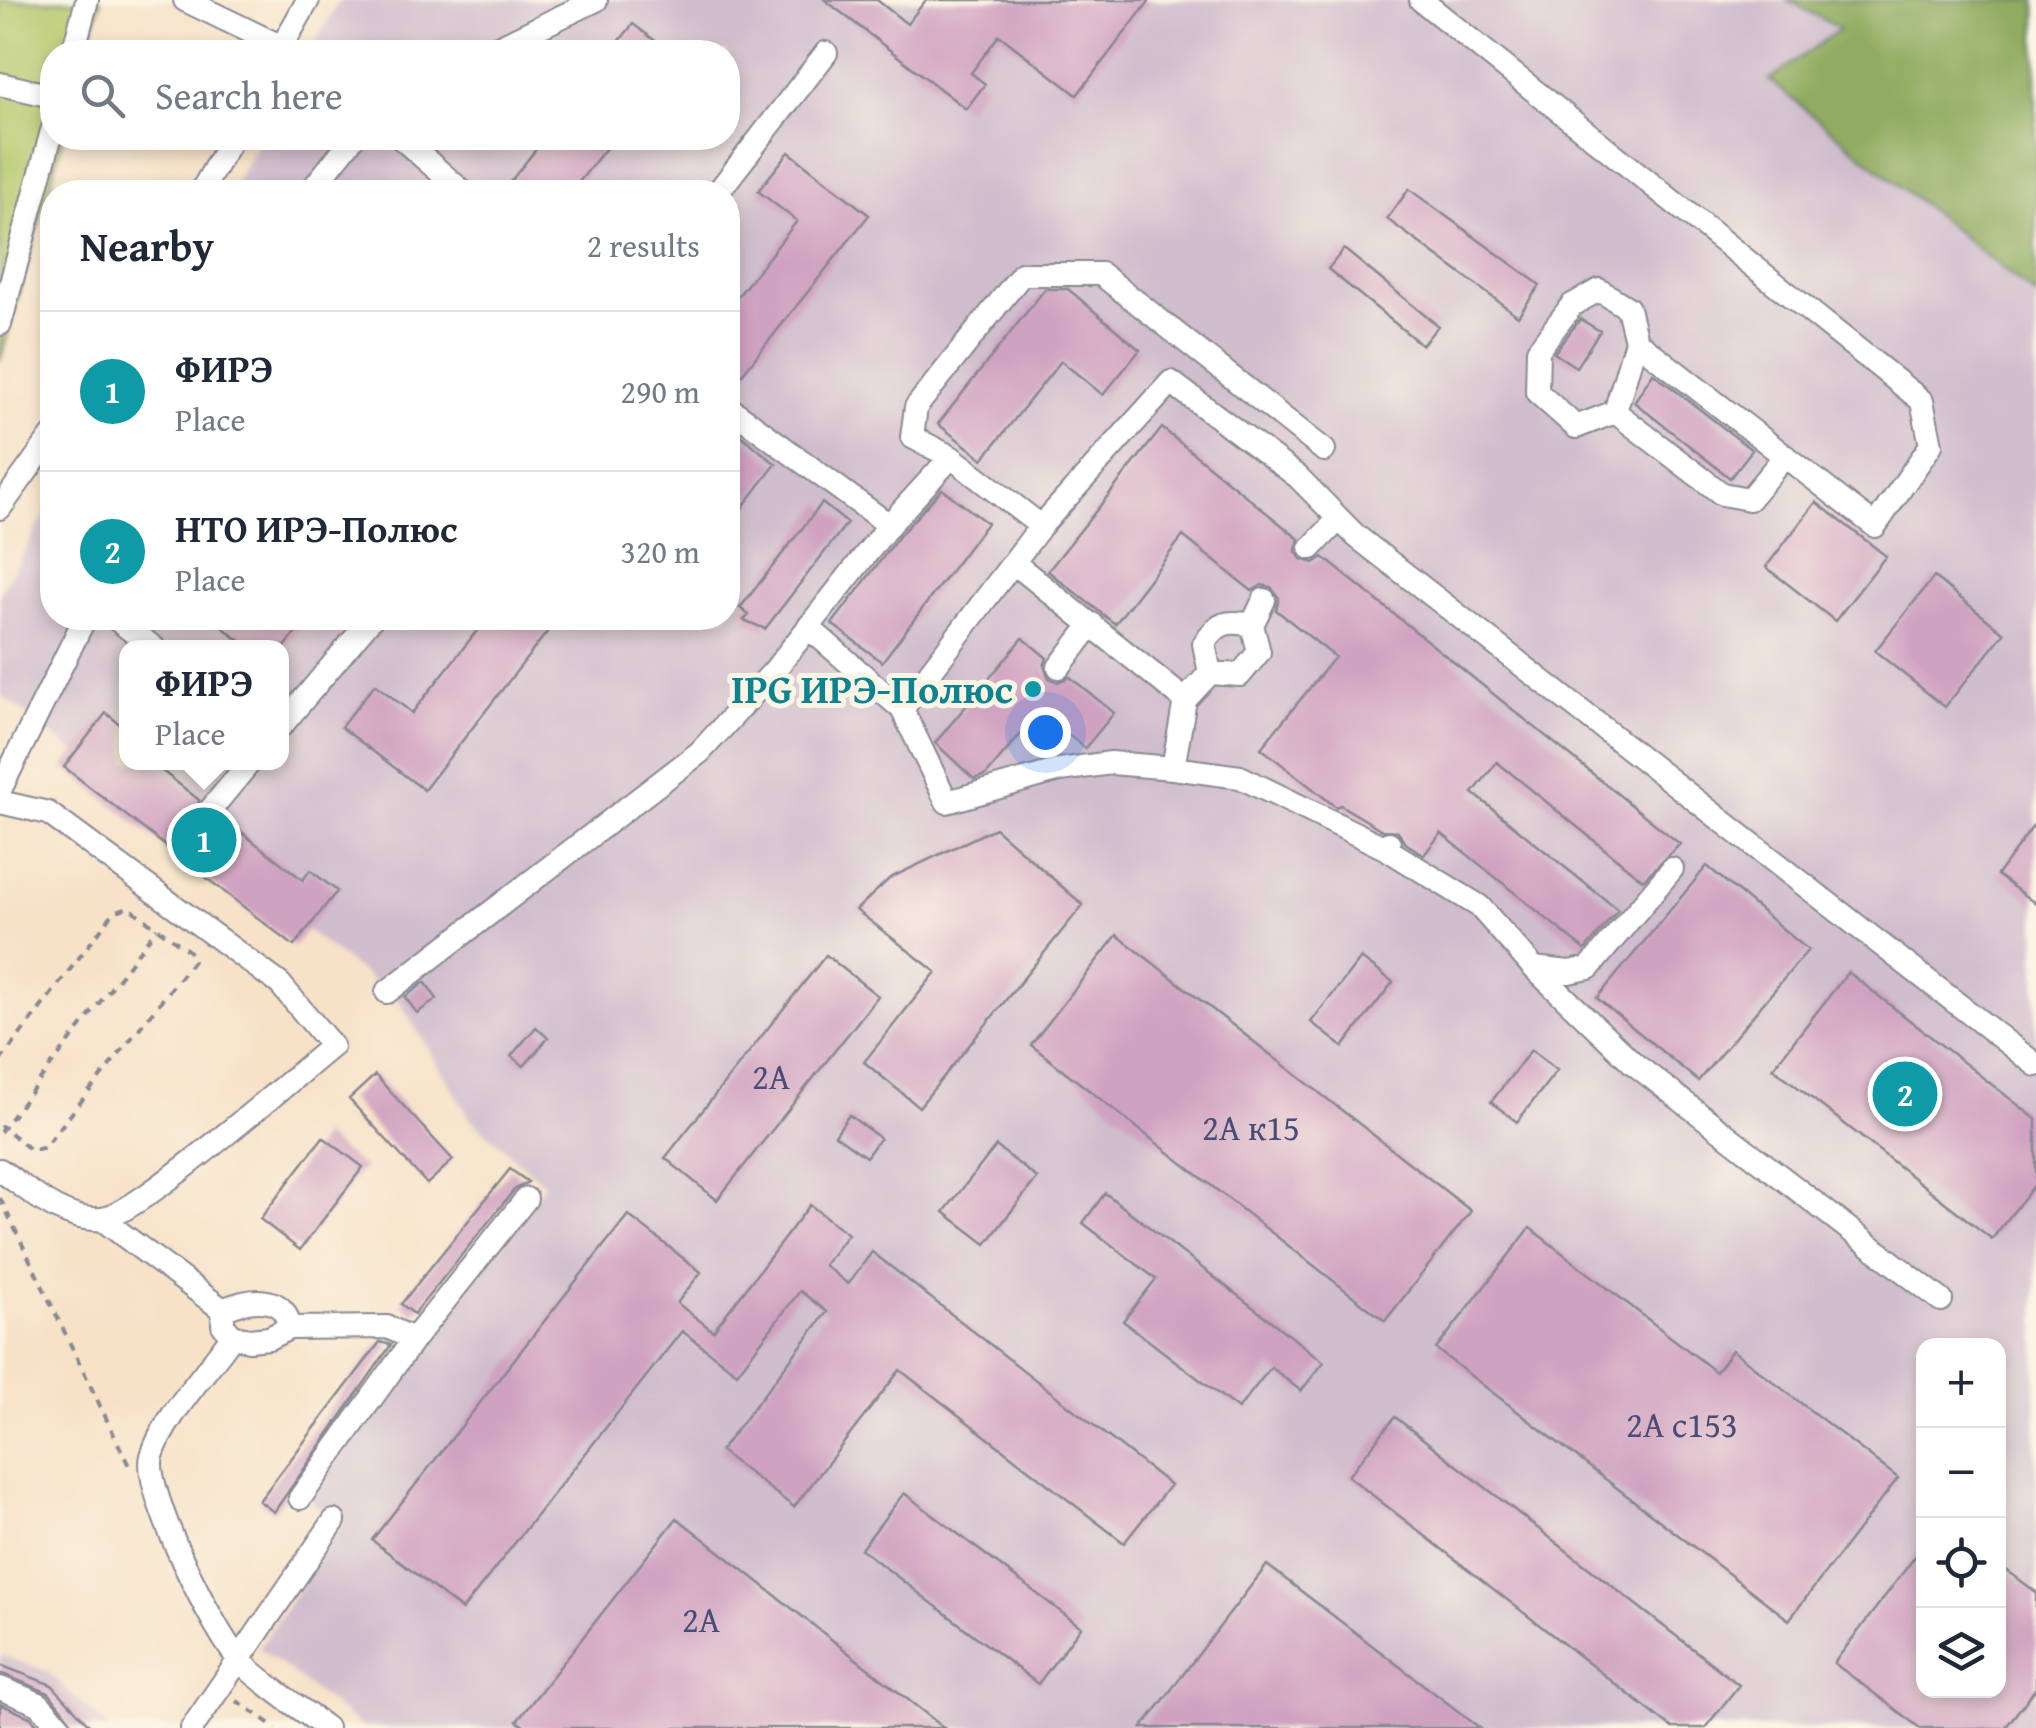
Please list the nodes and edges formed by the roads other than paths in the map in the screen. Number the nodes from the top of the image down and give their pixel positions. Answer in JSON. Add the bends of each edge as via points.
{"nodes":[{"id":1,"x":87,"y":0,"type":"edge"},
{"id":2,"x":185,"y":0,"type":"edge"},
{"id":3,"x":308,"y":0,"type":"edge"},
{"id":4,"x":596,"y":0,"type":"edge"},
{"id":5,"x":1421,"y":0,"type":"edge"},
{"id":6,"x":76,"y":40,"type":"edge"},
{"id":7,"x":261,"y":40,"type":"edge"},
{"id":8,"x":286,"y":40,"type":"edge"},
{"id":9,"x":513,"y":40,"type":"edge"},
{"id":10,"x":826,"y":53,"type":"dead end"},
{"id":11,"x":0,"y":84,"type":"edge"},
{"id":12,"x":40,"y":93,"type":"edge"},
{"id":13,"x":47,"y":150,"type":"edge"},
{"id":14,"x":225,"y":150,"type":"edge"},
{"id":15,"x":343,"y":150,"type":"edge"},
{"id":16,"x":415,"y":150,"type":"edge"},
{"id":17,"x":208,"y":180,"type":"edge"},
{"id":18,"x":320,"y":180,"type":"edge"},
{"id":19,"x":448,"y":180,"type":"edge"},
{"id":20,"x":727,"y":180,"type":"edge"},
{"id":21,"x":0,"y":324,"type":"edge"},
{"id":22,"x":1636,"y":341,"type":"junction"},
{"id":23,"x":1615,"y":412,"type":"junction"},
{"id":24,"x":740,"y":415,"type":"edge"},
{"id":25,"x":1324,"y":450,"type":"dead end"},
{"id":26,"x":40,"y":453,"type":"edge"},
{"id":27,"x":1785,"y":456,"type":"junction"},
{"id":28,"x":951,"y":457,"type":"junction"},
{"id":29,"x":0,"y":508,"type":"edge"},
{"id":30,"x":1339,"y":519,"type":"junction"},
{"id":31,"x":889,"y":525,"type":"junction"},
{"id":32,"x":1041,"y":526,"type":"junction"},
{"id":33,"x":1311,"y":548,"type":"dead end"},
{"id":34,"x":1014,"y":562,"type":"junction"},
{"id":35,"x":1264,"y":600,"type":"dead end"},
{"id":36,"x":1092,"y":624,"type":"junction"},
{"id":37,"x":1252,"y":625,"type":"junction"},
{"id":38,"x":808,"y":627,"type":"junction"},
{"id":39,"x":80,"y":630,"type":"edge"},
{"id":40,"x":362,"y":630,"type":"edge"},
{"id":41,"x":1059,"y":667,"type":"dead end"},
{"id":42,"x":1210,"y":673,"type":"junction"},
{"id":43,"x":1185,"y":700,"type":"junction"},
{"id":44,"x":902,"y":709,"type":"junction"},
{"id":45,"x":289,"y":717,"type":"edge"},
{"id":46,"x":1173,"y":768,"type":"junction"},
{"id":47,"x":243,"y":770,"type":"edge"},
{"id":48,"x":0,"y":790,"type":"edge"},
{"id":49,"x":0,"y":802,"type":"edge"},
{"id":50,"x":211,"y":809,"type":"dead end"},
{"id":51,"x":1672,"y":869,"type":"dead end"},
{"id":52,"x":1534,"y":968,"type":"junction"},
{"id":53,"x":387,"y":992,"type":"dead end"},
{"id":54,"x":2036,"y":1065,"type":"edge"},
{"id":55,"x":0,"y":1170,"type":"edge"},
{"id":56,"x":526,"y":1199,"type":"dead end"},
{"id":57,"x":104,"y":1220,"type":"junction"},
{"id":58,"x":1941,"y":1300,"type":"dead end"},
{"id":59,"x":224,"y":1310,"type":"junction"},
{"id":60,"x":289,"y":1328,"type":"junction"},
{"id":61,"x":232,"y":1336,"type":"junction"},
{"id":62,"x":414,"y":1340,"type":"junction"},
{"id":63,"x":300,"y":1498,"type":"dead end"},
{"id":64,"x":334,"y":1520,"type":"dead end"},
{"id":65,"x":239,"y":1661,"type":"junction"},
{"id":66,"x":0,"y":1688,"type":"edge"},
{"id":67,"x":203,"y":1725,"type":"edge"},
{"id":68,"x":61,"y":1728,"type":"edge"},
{"id":69,"x":326,"y":1728,"type":"edge"}],
"edges":[{"from":1,"to":6,"type":"street"},
{"from":2,"to":7,"type":"street"},
{"from":3,"to":8,"type":"street"},
{"from":4,"to":9,"type":"street"},
{"from":5,"to":27,"type":"street","via":[[1922,401],[1930,445],[1875,526]]},
{"from":10,"to":20,"type":"street"},
{"from":11,"to":12,"type":"street"},
{"from":13,"to":21,"type":"street"},
{"from":14,"to":17,"type":"street"},
{"from":15,"to":18,"type":"street"},
{"from":16,"to":19,"type":"street"},
{"from":22,"to":23,"type":"street"},
{"from":22,"to":23,"type":"street","via":[[1628,308],[1598,290],[1572,305],[1538,350],[1537,392],[1576,427]]},
{"from":22,"to":27,"type":"street"},
{"from":23,"to":27,"type":"street","via":[[1722,494],[1749,499]]},
{"from":24,"to":31,"type":"street"},
{"from":25,"to":28,"type":"street","via":[[1101,274],[1022,274],[916,406],[912,437]]},
{"from":26,"to":29,"type":"street"},
{"from":28,"to":31,"type":"street"},
{"from":28,"to":32,"type":"street"},
{"from":30,"to":32,"type":"street","via":[[1298,477],[1172,382]]},
{"from":30,"to":33,"type":"street"},
{"from":30,"to":54,"type":"street"},
{"from":31,"to":38,"type":"street"},
{"from":32,"to":34,"type":"street"},
{"from":34,"to":36,"type":"street"},
{"from":34,"to":44,"type":"street"},
{"from":35,"to":37,"type":"street"},
{"from":36,"to":41,"type":"street"},
{"from":36,"to":43,"type":"street"},
{"from":37,"to":42,"type":"street","via":[[1259,652],[1240,675]]},
{"from":37,"to":42,"type":"street","via":[[1230,620],[1213,629],[1204,644]]},
{"from":38,"to":44,"type":"street"},
{"from":38,"to":53,"type":"street","via":[[700,752]]},
{"from":39,"to":48,"type":"street"},
{"from":40,"to":45,"type":"street"},
{"from":42,"to":43,"type":"street"},
{"from":43,"to":46,"type":"street"},
{"from":44,"to":46,"type":"street","via":[[947,802],[1060,770],[1111,763]]},
{"from":46,"to":52,"type":"street","via":[[1240,777],[1387,845],[1479,906]]},
{"from":47,"to":50,"type":"street"},
{"from":49,"to":57,"type":"street","via":[[48,813],[280,984],[332,1046],[150,1194]]},
{"from":51,"to":52,"type":"street","via":[[1589,968]]},
{"from":52,"to":58,"type":"street","via":[[1633,1063]]},
{"from":55,"to":57,"type":"street","via":[[66,1214]]},
{"from":56,"to":62,"type":"street"},
{"from":57,"to":59,"type":"street"},
{"from":59,"to":60,"type":"street","via":[[264,1300],[280,1307]]},
{"from":59,"to":61,"type":"street","via":[[223,1325]]},
{"from":60,"to":61,"type":"street","via":[[268,1338]]},
{"from":60,"to":62,"type":"street","via":[[387,1327]]},
{"from":61,"to":65,"type":"street","via":[[161,1436],[150,1458],[150,1480]]},
{"from":62,"to":63,"type":"street"},
{"from":64,"to":65,"type":"street"},
{"from":65,"to":67,"type":"street"},
{"from":65,"to":69,"type":"street"},
{"from":66,"to":68,"type":"street","via":[[39,1704]]}]}
